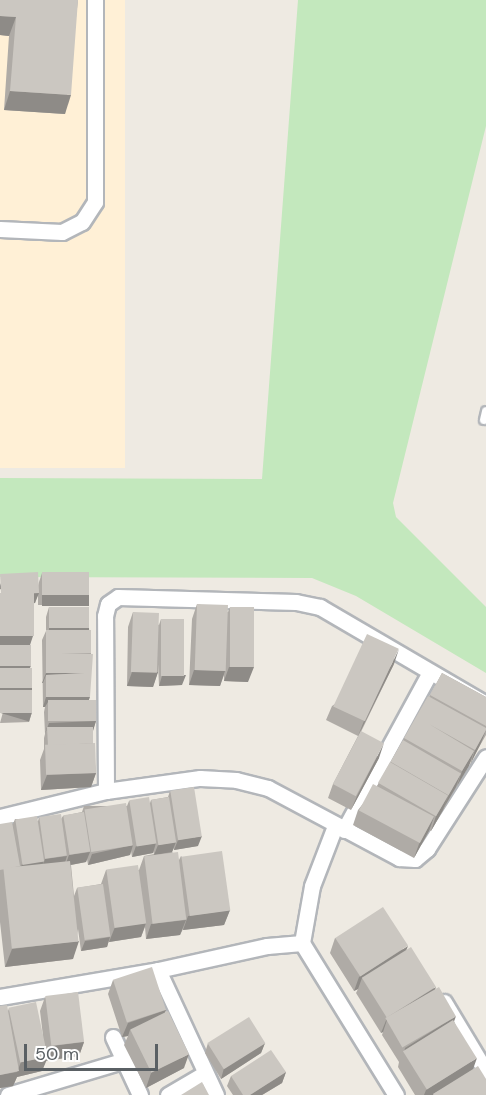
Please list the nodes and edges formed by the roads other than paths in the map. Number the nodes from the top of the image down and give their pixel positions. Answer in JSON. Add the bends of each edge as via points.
{"nodes":[{"id":1,"x":95,"y":0,"type":"edge"},
{"id":2,"x":0,"y":229,"type":"edge"},
{"id":3,"x":486,"y":411,"type":"edge"},
{"id":4,"x":484,"y":420,"type":"dead end"},
{"id":5,"x":430,"y":672,"type":"junction"},
{"id":6,"x":486,"y":704,"type":"edge"},
{"id":7,"x":486,"y":757,"type":"edge"},
{"id":8,"x":106,"y":791,"type":"junction"},
{"id":9,"x":0,"y":817,"type":"edge"},
{"id":10,"x":339,"y":828,"type":"junction"},
{"id":11,"x":302,"y":943,"type":"junction"},
{"id":12,"x":158,"y":970,"type":"junction"},
{"id":13,"x":433,"y":984,"type":"edge"},
{"id":14,"x":0,"y":994,"type":"edge"},
{"id":15,"x":113,"y":1037,"type":"dead end"},
{"id":16,"x":122,"y":1061,"type":"junction"},
{"id":17,"x":486,"y":1072,"type":"edge"},
{"id":18,"x":204,"y":1074,"type":"junction"},
{"id":19,"x":8,"y":1095,"type":"edge"},
{"id":20,"x":140,"y":1095,"type":"edge"},
{"id":21,"x":168,"y":1095,"type":"edge"},
{"id":22,"x":216,"y":1095,"type":"edge"},
{"id":23,"x":396,"y":1095,"type":"edge"}],
"edges":[{"from":1,"to":2,"type":"street","via":[[95,202],[82,222],[62,232]]},
{"from":3,"to":4,"type":"lane"},
{"from":5,"to":6,"type":"street"},
{"from":5,"to":8,"type":"street","via":[[320,607],[296,602],[118,597],[108,604],[105,616]]},
{"from":5,"to":10,"type":"street"},
{"from":7,"to":10,"type":"street","via":[[427,849],[415,859],[399,858]]},
{"from":8,"to":9,"type":"street"},
{"from":8,"to":10,"type":"street","via":[[200,778],[236,780],[268,788]]},
{"from":10,"to":11,"type":"street","via":[[312,886]]},
{"from":11,"to":12,"type":"street","via":[[267,946]]},
{"from":11,"to":23,"type":"street"},
{"from":12,"to":14,"type":"street"},
{"from":12,"to":18,"type":"street"},
{"from":13,"to":17,"type":"street"},
{"from":15,"to":16,"type":"street"},
{"from":16,"to":19,"type":"street"},
{"from":16,"to":20,"type":"street"},
{"from":18,"to":21,"type":"street"},
{"from":18,"to":22,"type":"street"}]}
